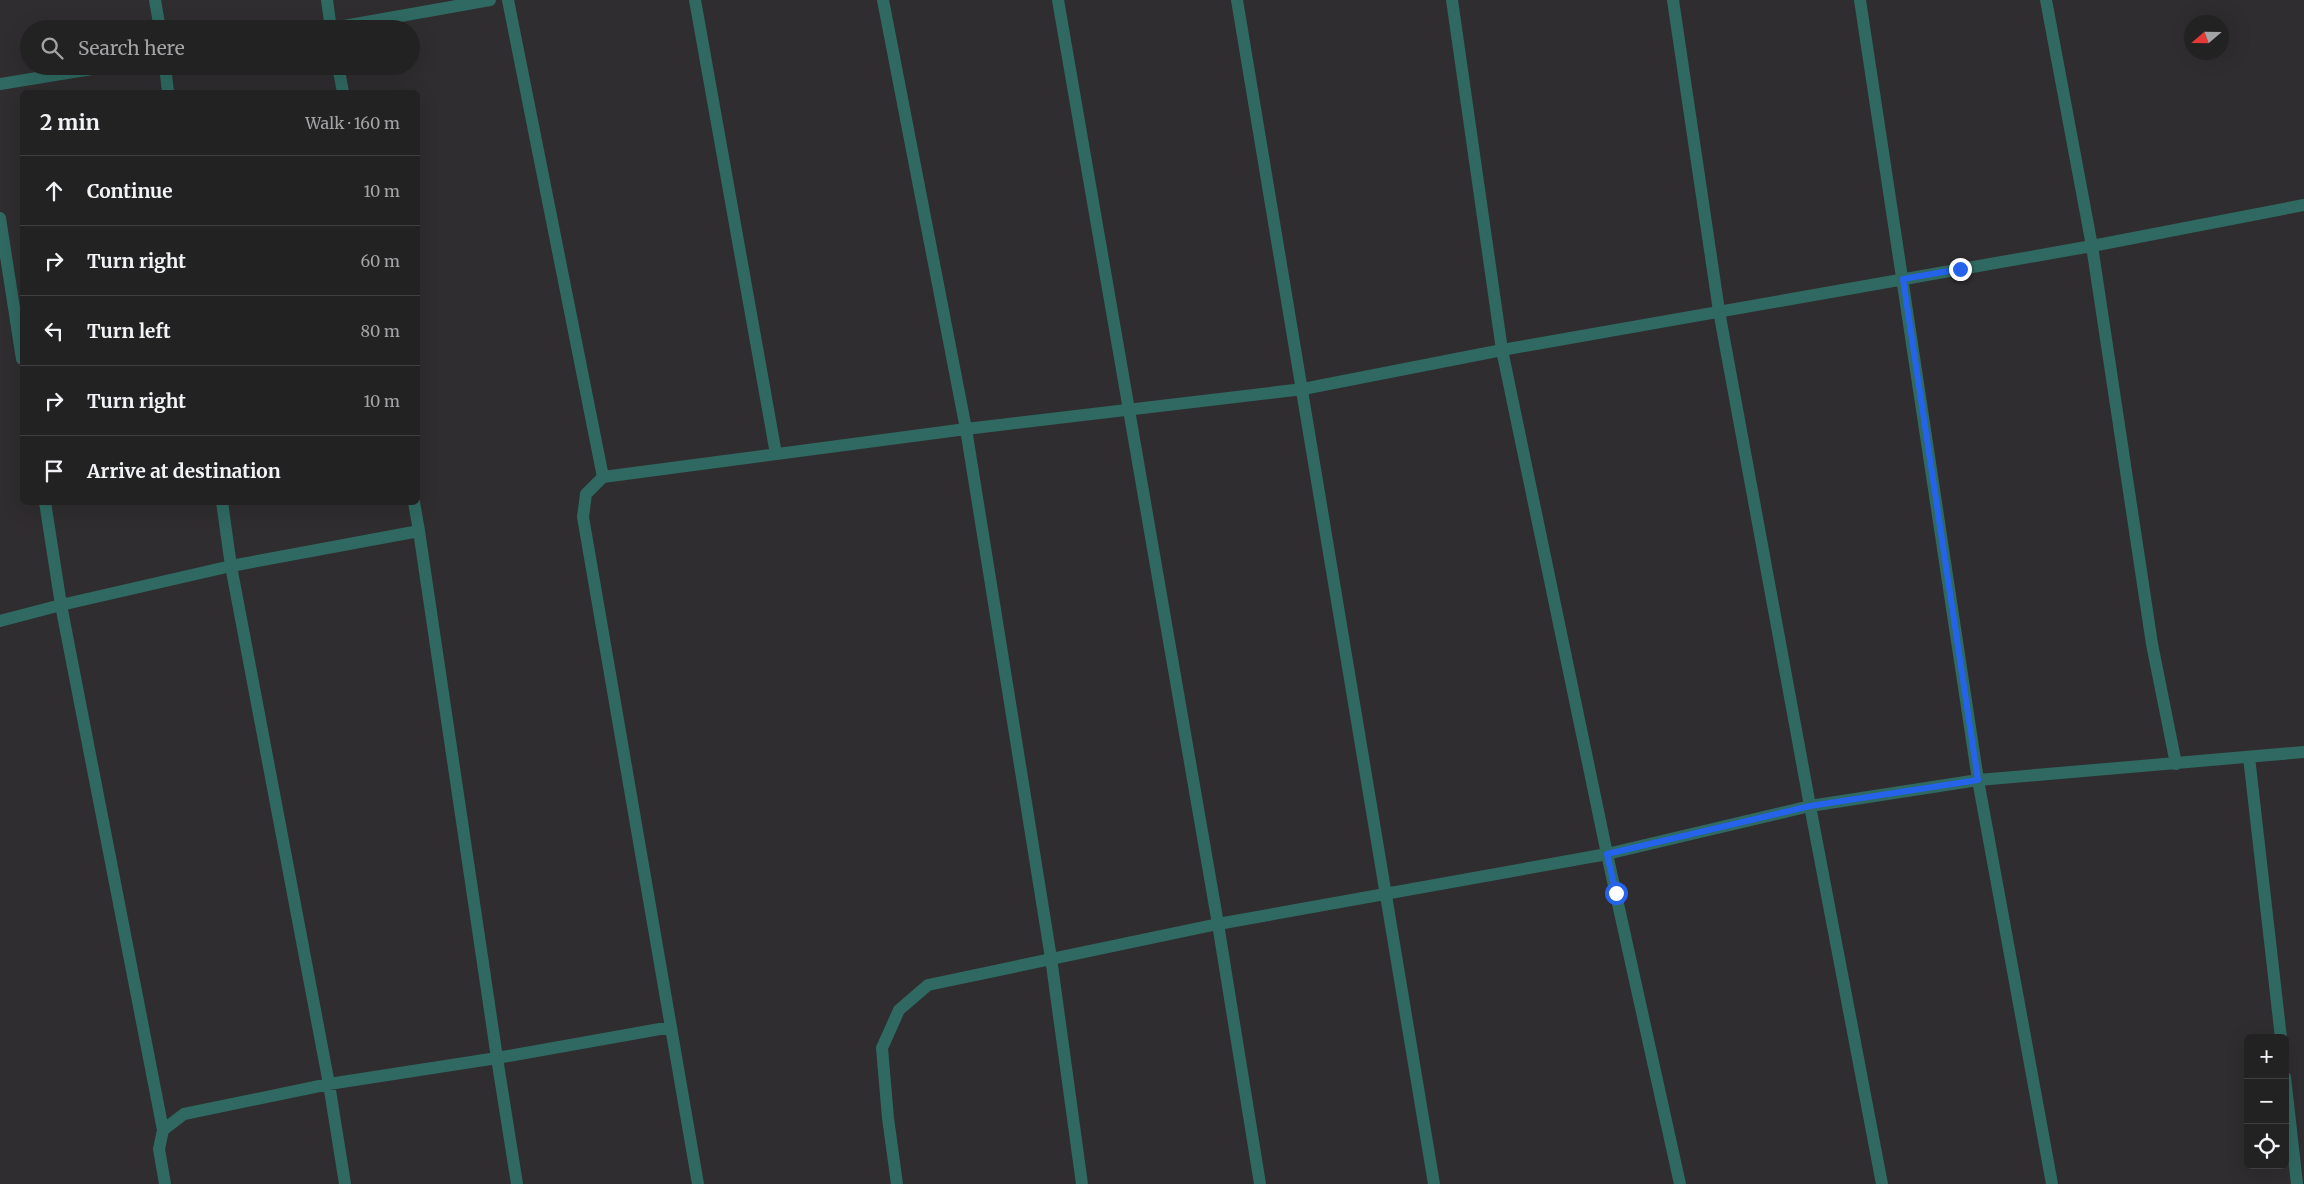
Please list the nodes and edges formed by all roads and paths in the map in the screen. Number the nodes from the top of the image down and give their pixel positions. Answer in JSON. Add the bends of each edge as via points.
{"nodes":[{"id":1,"x":156,"y":0,"type":"edge"},
{"id":2,"x":327,"y":0,"type":"edge"},
{"id":3,"x":490,"y":0,"type":"edge"},
{"id":4,"x":508,"y":0,"type":"edge"},
{"id":5,"x":695,"y":0,"type":"edge"},
{"id":6,"x":882,"y":0,"type":"edge"},
{"id":7,"x":1058,"y":0,"type":"edge"},
{"id":8,"x":1237,"y":0,"type":"edge"},
{"id":9,"x":1452,"y":0,"type":"edge"},
{"id":10,"x":1673,"y":0,"type":"edge"},
{"id":11,"x":1860,"y":0,"type":"edge"},
{"id":12,"x":2046,"y":0,"type":"edge"},
{"id":13,"x":159,"y":20,"type":"edge"},
{"id":14,"x":329,"y":20,"type":"edge"},
{"id":15,"x":376,"y":20,"type":"edge"},
{"id":16,"x":55,"y":75,"type":"edge"},
{"id":17,"x":166,"y":75,"type":"edge"},
{"id":18,"x":340,"y":75,"type":"edge"},
{"id":19,"x":0,"y":84,"type":"edge"},
{"id":20,"x":168,"y":90,"type":"edge"},
{"id":21,"x":343,"y":90,"type":"edge"},
{"id":22,"x":2304,"y":205,"type":"edge"},
{"id":23,"x":0,"y":218,"type":"edge"},
{"id":24,"x":2092,"y":246,"type":"junction"},
{"id":25,"x":1903,"y":279,"type":"junction"},
{"id":26,"x":1719,"y":311,"type":"junction"},
{"id":27,"x":20,"y":346,"type":"edge"},
{"id":28,"x":1502,"y":350,"type":"junction"},
{"id":29,"x":1303,"y":389,"type":"junction"},
{"id":30,"x":1130,"y":410,"type":"junction"},
{"id":31,"x":966,"y":429,"type":"junction"},
{"id":32,"x":776,"y":454,"type":"junction"},
{"id":33,"x":603,"y":477,"type":"junction"},
{"id":34,"x":45,"y":505,"type":"edge"},
{"id":35,"x":222,"y":505,"type":"edge"},
{"id":36,"x":415,"y":505,"type":"edge"},
{"id":37,"x":419,"y":531,"type":"junction"},
{"id":38,"x":231,"y":566,"type":"junction"},
{"id":39,"x":61,"y":605,"type":"junction"},
{"id":40,"x":0,"y":621,"type":"edge"},
{"id":41,"x":2304,"y":752,"type":"edge"},
{"id":42,"x":2249,"y":757,"type":"junction"},
{"id":43,"x":2176,"y":764,"type":"junction"},
{"id":44,"x":1978,"y":780,"type":"junction"},
{"id":45,"x":1810,"y":806,"type":"junction"},
{"id":46,"x":1607,"y":854,"type":"junction"},
{"id":47,"x":1388,"y":895,"type":"junction"},
{"id":48,"x":1218,"y":924,"type":"junction"},
{"id":49,"x":1051,"y":958,"type":"junction"},
{"id":50,"x":671,"y":1027,"type":"junction"},
{"id":51,"x":2281,"y":1034,"type":"edge"},
{"id":52,"x":497,"y":1058,"type":"junction"},
{"id":53,"x":2285,"y":1079,"type":"edge"},
{"id":54,"x":329,"y":1084,"type":"junction"},
{"id":55,"x":163,"y":1130,"type":"junction"},
{"id":56,"x":165,"y":1184,"type":"edge"},
{"id":57,"x":345,"y":1184,"type":"edge"},
{"id":58,"x":517,"y":1184,"type":"edge"},
{"id":59,"x":698,"y":1184,"type":"edge"},
{"id":60,"x":898,"y":1184,"type":"edge"},
{"id":61,"x":1082,"y":1184,"type":"edge"},
{"id":62,"x":1260,"y":1184,"type":"edge"},
{"id":63,"x":1434,"y":1184,"type":"edge"},
{"id":64,"x":1680,"y":1184,"type":"edge"},
{"id":65,"x":1882,"y":1184,"type":"edge"},
{"id":66,"x":2052,"y":1184,"type":"edge"},
{"id":67,"x":2297,"y":1184,"type":"edge"}],
"edges":[{"from":1,"to":13,"type":"street"},
{"from":2,"to":14,"type":"street"},
{"from":3,"to":15,"type":"street"},
{"from":4,"to":33,"type":"street"},
{"from":5,"to":32,"type":"street"},
{"from":6,"to":31,"type":"street"},
{"from":7,"to":30,"type":"street"},
{"from":8,"to":29,"type":"street"},
{"from":9,"to":28,"type":"street"},
{"from":10,"to":26,"type":"street"},
{"from":11,"to":25,"type":"street"},
{"from":12,"to":24,"type":"street"},
{"from":16,"to":19,"type":"street"},
{"from":17,"to":20,"type":"street"},
{"from":18,"to":21,"type":"street"},
{"from":22,"to":24,"type":"street"},
{"from":23,"to":27,"type":"street"},
{"from":24,"to":25,"type":"street"},
{"from":24,"to":43,"type":"street","via":[[2152,644]]},
{"from":25,"to":26,"type":"street"},
{"from":25,"to":44,"type":"street"},
{"from":26,"to":28,"type":"street"},
{"from":26,"to":45,"type":"street"},
{"from":28,"to":29,"type":"street"},
{"from":28,"to":46,"type":"street"},
{"from":29,"to":30,"type":"street"},
{"from":29,"to":47,"type":"street"},
{"from":30,"to":31,"type":"street"},
{"from":30,"to":48,"type":"street"},
{"from":31,"to":32,"type":"street"},
{"from":31,"to":49,"type":"street"},
{"from":32,"to":33,"type":"street"},
{"from":33,"to":50,"type":"street","via":[[586,494],[583,517]]},
{"from":34,"to":39,"type":"street"},
{"from":35,"to":38,"type":"street"},
{"from":36,"to":37,"type":"street"},
{"from":37,"to":38,"type":"street"},
{"from":37,"to":52,"type":"street"},
{"from":38,"to":39,"type":"street"},
{"from":38,"to":54,"type":"street"},
{"from":39,"to":40,"type":"street"},
{"from":39,"to":55,"type":"street"},
{"from":41,"to":42,"type":"street"},
{"from":42,"to":43,"type":"street"},
{"from":42,"to":51,"type":"street"},
{"from":43,"to":44,"type":"street"},
{"from":44,"to":45,"type":"street"},
{"from":44,"to":66,"type":"street"},
{"from":45,"to":46,"type":"street"},
{"from":45,"to":65,"type":"street"},
{"from":46,"to":47,"type":"street"},
{"from":46,"to":64,"type":"street"},
{"from":47,"to":48,"type":"street"},
{"from":47,"to":63,"type":"street"},
{"from":48,"to":49,"type":"street"},
{"from":48,"to":62,"type":"street"},
{"from":49,"to":60,"type":"street","via":[[928,985],[899,1010],[882,1048]]},
{"from":49,"to":61,"type":"street"},
{"from":50,"to":52,"type":"street"},
{"from":50,"to":59,"type":"street"},
{"from":52,"to":54,"type":"street"},
{"from":52,"to":58,"type":"street"},
{"from":53,"to":67,"type":"street"},
{"from":54,"to":55,"type":"street","via":[[184,1114]]},
{"from":54,"to":57,"type":"street"},
{"from":55,"to":56,"type":"street","via":[[159,1149]]}]}
